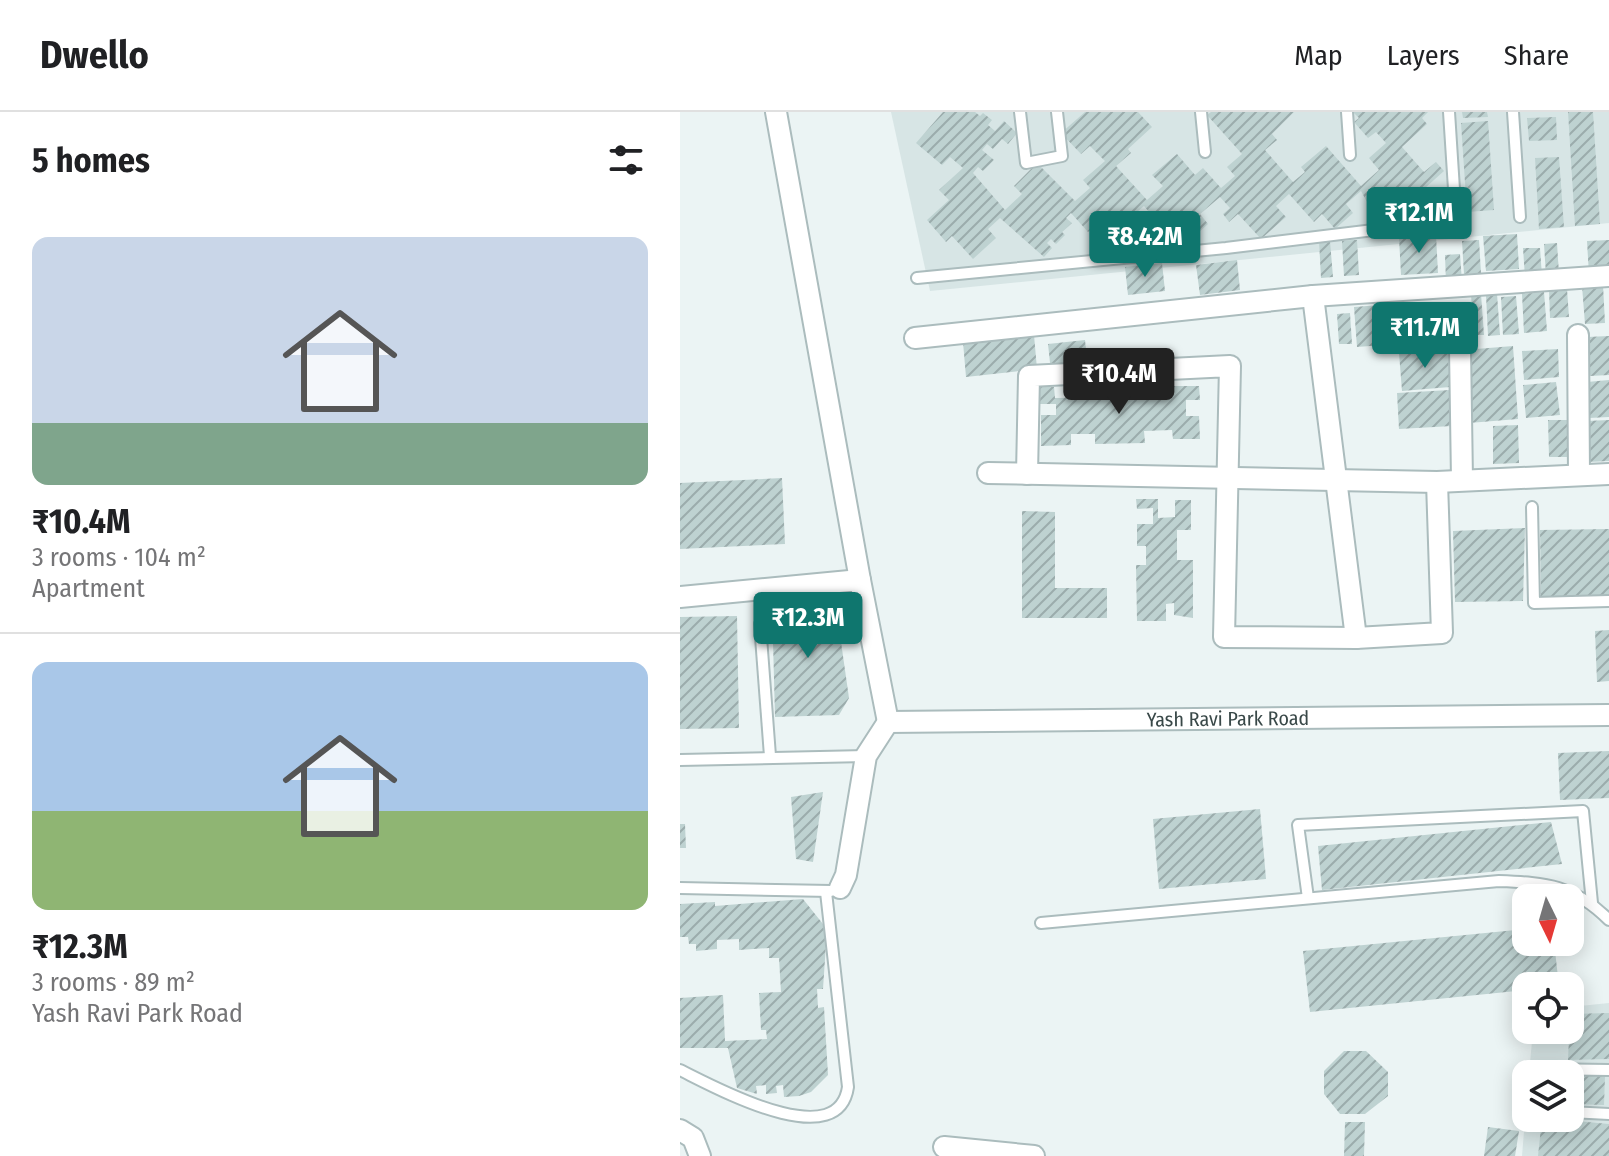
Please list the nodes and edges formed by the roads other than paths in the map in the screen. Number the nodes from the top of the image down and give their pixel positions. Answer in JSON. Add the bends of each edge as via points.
{"nodes":[{"id":1,"x":776,"y":112,"type":"edge"},
{"id":2,"x":1020,"y":112,"type":"edge"},
{"id":3,"x":1057,"y":112,"type":"edge"},
{"id":4,"x":1201,"y":112,"type":"edge"},
{"id":5,"x":1347,"y":112,"type":"edge"},
{"id":6,"x":1449,"y":112,"type":"edge"},
{"id":7,"x":1513,"y":112,"type":"edge"},
{"id":8,"x":1205,"y":152,"type":"dead end"},
{"id":9,"x":1350,"y":155,"type":"dead end"},
{"id":10,"x":1520,"y":217,"type":"dead end"},
{"id":11,"x":1609,"y":276,"type":"edge"},
{"id":12,"x":917,"y":278,"type":"dead end"},
{"id":13,"x":1313,"y":296,"type":"junction"},
{"id":14,"x":1578,"y":335,"type":"dead end"},
{"id":15,"x":915,"y":338,"type":"dead end"},
{"id":16,"x":1460,"y":349,"type":"dead end"},
{"id":17,"x":988,"y":473,"type":"dead end"},
{"id":18,"x":1027,"y":474,"type":"junction"},
{"id":19,"x":1609,"y":474,"type":"edge"},
{"id":20,"x":1579,"y":475,"type":"junction"},
{"id":21,"x":1227,"y":478,"type":"junction"},
{"id":22,"x":1337,"y":480,"type":"junction"},
{"id":23,"x":1462,"y":480,"type":"junction"},
{"id":24,"x":1437,"y":482,"type":"junction"},
{"id":25,"x":1532,"y":507,"type":"dead end"},
{"id":26,"x":860,"y":580,"type":"junction"},
{"id":27,"x":680,"y":597,"type":"edge"},
{"id":28,"x":1609,"y":601,"type":"edge"},
{"id":29,"x":760,"y":624,"type":"dead end"},
{"id":30,"x":1356,"y":638,"type":"junction"},
{"id":31,"x":1609,"y":715,"type":"edge"},
{"id":32,"x":888,"y":722,"type":"junction"},
{"id":33,"x":770,"y":756,"type":"junction"},
{"id":34,"x":866,"y":756,"type":"junction"},
{"id":35,"x":680,"y":760,"type":"edge"},
{"id":36,"x":680,"y":888,"type":"edge"},
{"id":37,"x":833,"y":890,"type":"junction"},
{"id":38,"x":1308,"y":898,"type":"junction"},
{"id":39,"x":1592,"y":903,"type":"junction"},
{"id":40,"x":1609,"y":920,"type":"edge"},
{"id":41,"x":1041,"y":923,"type":"dead end"},
{"id":42,"x":680,"y":1070,"type":"edge"},
{"id":43,"x":1584,"y":1070,"type":"edge"},
{"id":44,"x":1609,"y":1070,"type":"edge"},
{"id":45,"x":1584,"y":1113,"type":"edge"},
{"id":46,"x":1609,"y":1114,"type":"edge"},
{"id":47,"x":680,"y":1130,"type":"edge"},
{"id":48,"x":944,"y":1147,"type":"dead end"},
{"id":49,"x":700,"y":1156,"type":"edge"},
{"id":50,"x":1034,"y":1156,"type":"edge"}],
"edges":[{"from":1,"to":26,"type":"street"},
{"from":2,"to":3,"type":"lane","via":[[1026,163],[1062,156]]},
{"from":4,"to":8,"type":"lane"},
{"from":5,"to":9,"type":"lane"},
{"from":6,"to":12,"type":"lane","via":[[1456,220]]},
{"from":7,"to":10,"type":"lane"},
{"from":11,"to":13,"type":"street"},
{"from":13,"to":15,"type":"street"},
{"from":13,"to":22,"type":"street"},
{"from":14,"to":20,"type":"street"},
{"from":16,"to":23,"type":"street"},
{"from":17,"to":18,"type":"street"},
{"from":18,"to":21,"type":"street"},
{"from":18,"to":21,"type":"street","via":[[1029,376],[1230,366]]},
{"from":19,"to":20,"type":"street"},
{"from":20,"to":23,"type":"street"},
{"from":21,"to":22,"type":"street"},
{"from":21,"to":30,"type":"street","via":[[1224,637]]},
{"from":22,"to":24,"type":"street"},
{"from":22,"to":30,"type":"street"},
{"from":23,"to":24,"type":"street"},
{"from":24,"to":30,"type":"street","via":[[1442,633]]},
{"from":25,"to":28,"type":"lane","via":[[1534,603]]},
{"from":26,"to":27,"type":"street"},
{"from":26,"to":32,"type":"street"},
{"from":29,"to":33,"type":"lane"},
{"from":31,"to":32,"type":"street","name":"Yash Ravi Park Road"},
{"from":32,"to":34,"type":"street"},
{"from":33,"to":34,"type":"lane"},
{"from":33,"to":35,"type":"lane"},
{"from":34,"to":37,"type":"street","via":[[846,875]]},
{"from":36,"to":37,"type":"lane"},
{"from":37,"to":42,"type":"lane","via":[[846,1100],[836,1111],[814,1117],[784,1116]]},
{"from":38,"to":39,"type":"lane","via":[[1499,881],[1560,886]]},
{"from":38,"to":39,"type":"lane","via":[[1298,825],[1583,811]]},
{"from":38,"to":41,"type":"lane"},
{"from":39,"to":40,"type":"lane"},
{"from":43,"to":44,"type":"lane"},
{"from":45,"to":46,"type":"lane"},
{"from":47,"to":49,"type":"street","via":[[693,1138]]},
{"from":48,"to":50,"type":"street"}]}
